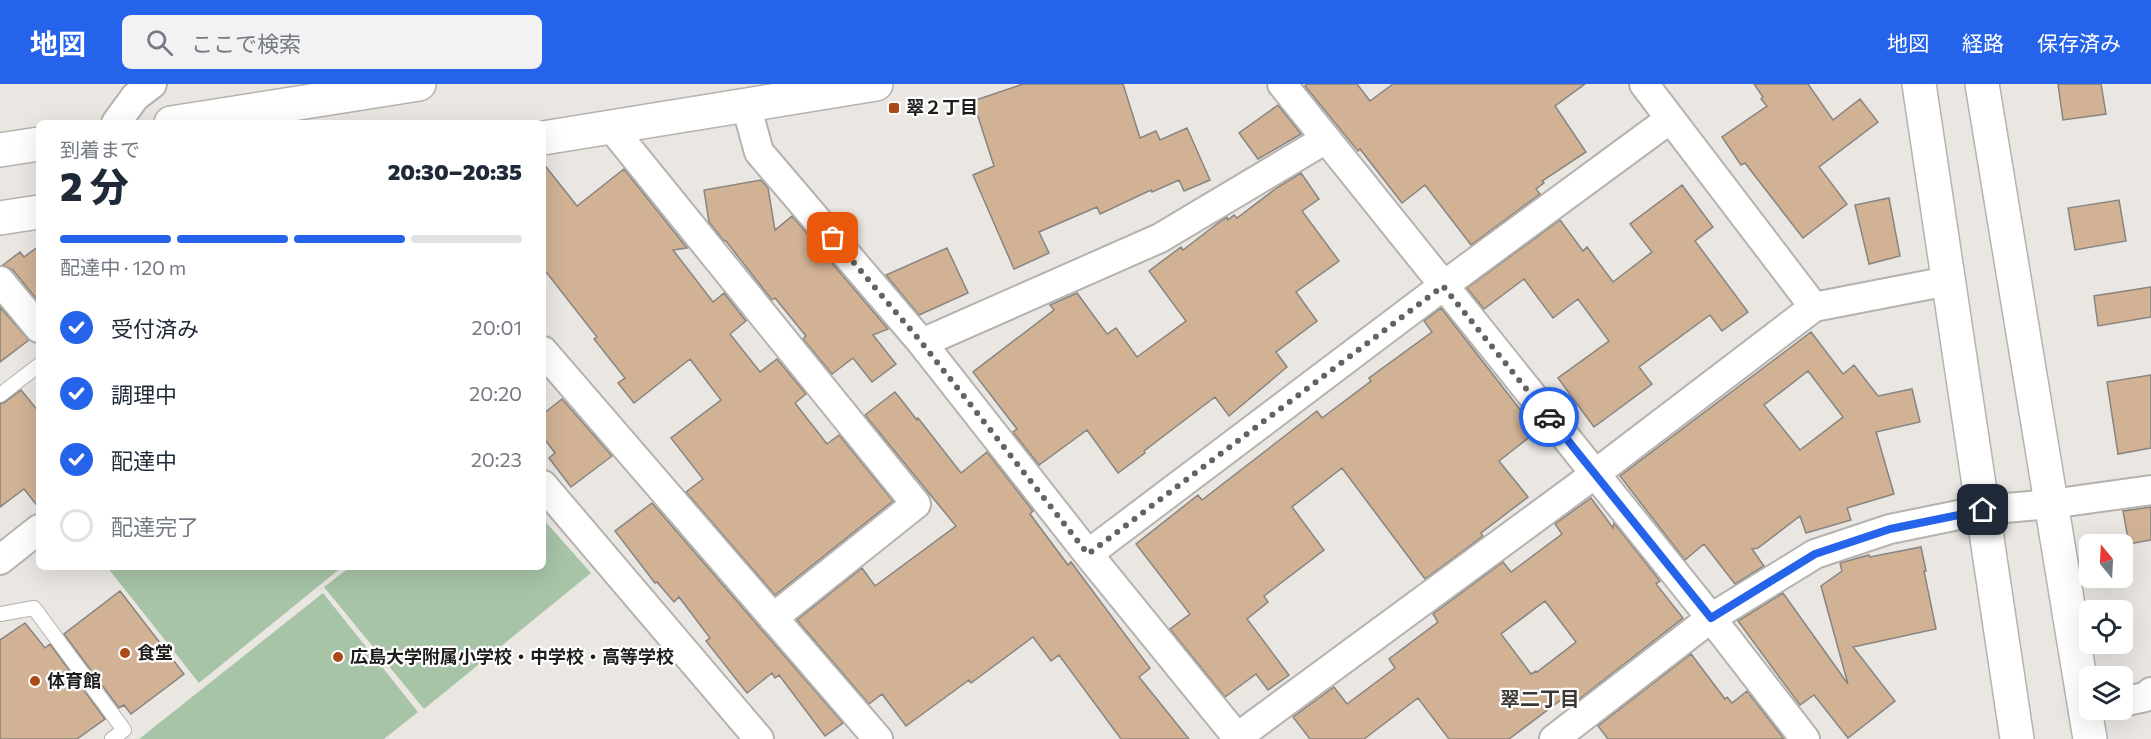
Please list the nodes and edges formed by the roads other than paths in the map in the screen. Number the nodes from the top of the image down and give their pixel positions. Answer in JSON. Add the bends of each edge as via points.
{"nodes":[{"id":1,"x":152,"y":84,"type":"edge"},
{"id":2,"x":419,"y":84,"type":"edge"},
{"id":3,"x":876,"y":84,"type":"edge"},
{"id":4,"x":1282,"y":84,"type":"edge"},
{"id":5,"x":1644,"y":84,"type":"edge"},
{"id":6,"x":1918,"y":84,"type":"edge"},
{"id":7,"x":1982,"y":84,"type":"edge"},
{"id":8,"x":746,"y":105,"type":"junction"},
{"id":9,"x":1670,"y":119,"type":"junction"},
{"id":10,"x":118,"y":120,"type":"edge"},
{"id":11,"x":190,"y":120,"type":"edge"},
{"id":12,"x":611,"y":127,"type":"junction"},
{"id":13,"x":546,"y":138,"type":"edge"},
{"id":14,"x":1326,"y":139,"type":"junction"},
{"id":15,"x":36,"y":144,"type":"edge"},
{"id":16,"x":0,"y":150,"type":"edge"},
{"id":17,"x":36,"y":212,"type":"edge"},
{"id":18,"x":0,"y":218,"type":"edge"},
{"id":19,"x":0,"y":281,"type":"edge"},
{"id":20,"x":1948,"y":281,"type":"junction"},
{"id":21,"x":1443,"y":286,"type":"junction"},
{"id":22,"x":1814,"y":308,"type":"junction"},
{"id":23,"x":36,"y":324,"type":"edge"},
{"id":24,"x":922,"y":343,"type":"junction"},
{"id":25,"x":546,"y":354,"type":"edge"},
{"id":26,"x":36,"y":367,"type":"edge"},
{"id":27,"x":0,"y":395,"type":"edge"},
{"id":28,"x":1595,"y":474,"type":"junction"},
{"id":29,"x":546,"y":489,"type":"edge"},
{"id":30,"x":2151,"y":490,"type":"edge"},
{"id":31,"x":2051,"y":504,"type":"junction"},
{"id":32,"x":1983,"y":510,"type":"junction"},
{"id":33,"x":36,"y":532,"type":"edge"},
{"id":34,"x":1088,"y":554,"type":"junction"},
{"id":35,"x":0,"y":560,"type":"edge"},
{"id":36,"x":0,"y":614,"type":"edge"},
{"id":37,"x":773,"y":618,"type":"junction"},
{"id":38,"x":1711,"y":618,"type":"junction"},
{"id":39,"x":2079,"y":667,"type":"edge"},
{"id":40,"x":2151,"y":692,"type":"edge"},
{"id":41,"x":2133,"y":700,"type":"edge"},
{"id":42,"x":1236,"y":738,"type":"edge"},
{"id":43,"x":112,"y":739,"type":"edge"},
{"id":44,"x":759,"y":739,"type":"edge"},
{"id":45,"x":878,"y":739,"type":"edge"},
{"id":46,"x":1554,"y":739,"type":"edge"},
{"id":47,"x":1805,"y":739,"type":"edge"},
{"id":48,"x":2018,"y":739,"type":"edge"}],
"edges":[{"from":1,"to":10,"type":"street","via":[[135,97]]},
{"from":2,"to":11,"type":"street"},
{"from":3,"to":8,"type":"street"},
{"from":4,"to":14,"type":"street"},
{"from":5,"to":9,"type":"street"},
{"from":6,"to":20,"type":"street"},
{"from":7,"to":31,"type":"street"},
{"from":8,"to":12,"type":"street"},
{"from":8,"to":24,"type":"street","via":[[759,152]]},
{"from":9,"to":21,"type":"street"},
{"from":9,"to":22,"type":"street"},
{"from":12,"to":13,"type":"street"},
{"from":12,"to":37,"type":"street","via":[[916,504]]},
{"from":14,"to":21,"type":"street"},
{"from":14,"to":24,"type":"street","via":[[1160,238]]},
{"from":15,"to":16,"type":"street"},
{"from":17,"to":18,"type":"street"},
{"from":19,"to":23,"type":"street"},
{"from":20,"to":22,"type":"street"},
{"from":20,"to":32,"type":"street"},
{"from":21,"to":28,"type":"street"},
{"from":21,"to":34,"type":"street"},
{"from":22,"to":28,"type":"street"},
{"from":24,"to":34,"type":"street"},
{"from":25,"to":37,"type":"street"},
{"from":26,"to":27,"type":"lane"},
{"from":28,"to":38,"type":"street"},
{"from":28,"to":42,"type":"street"},
{"from":29,"to":44,"type":"street"},
{"from":30,"to":31,"type":"street"},
{"from":31,"to":32,"type":"street"},
{"from":31,"to":39,"type":"street"},
{"from":32,"to":38,"type":"street","via":[[1890,529],[1815,554]]},
{"from":32,"to":48,"type":"street"},
{"from":33,"to":35,"type":"street"},
{"from":34,"to":42,"type":"street"},
{"from":36,"to":43,"type":"lane","via":[[34,608],[124,730]]},
{"from":37,"to":45,"type":"street"},
{"from":38,"to":46,"type":"street"},
{"from":38,"to":47,"type":"street"},
{"from":40,"to":41,"type":"street"}]}
